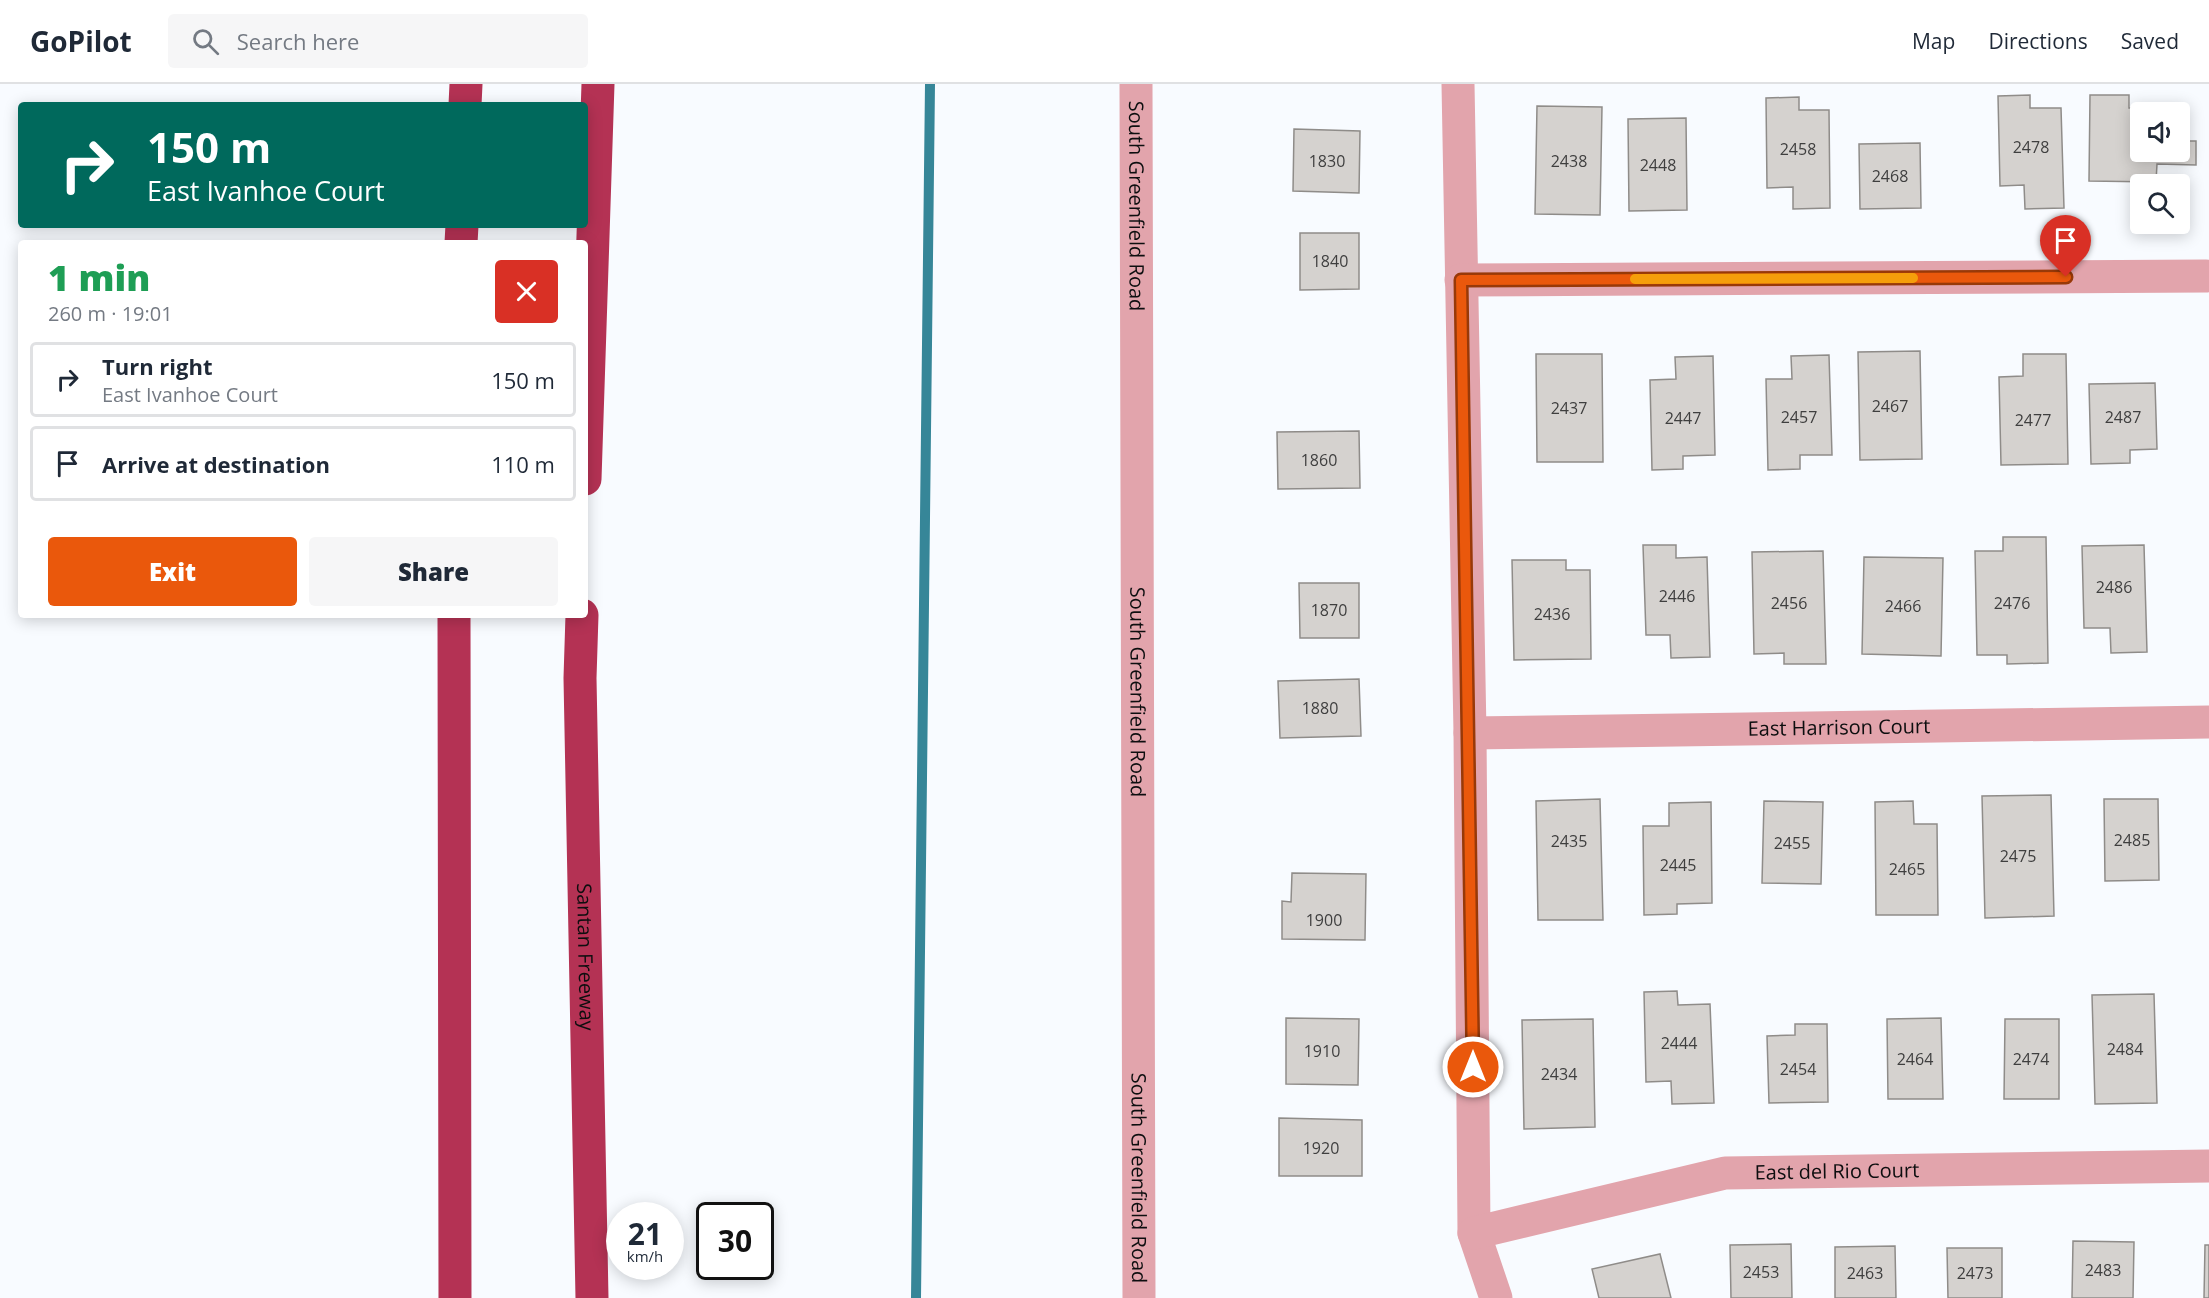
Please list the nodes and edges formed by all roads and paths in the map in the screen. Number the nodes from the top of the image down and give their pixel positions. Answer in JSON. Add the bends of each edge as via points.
{"nodes":[{"id":1,"x":466,"y":84,"type":"edge"},
{"id":2,"x":598,"y":84,"type":"edge"},
{"id":3,"x":1136,"y":84,"type":"edge"},
{"id":4,"x":1458,"y":84,"type":"edge"},
{"id":5,"x":465,"y":102,"type":"edge"},
{"id":6,"x":2206,"y":276,"type":"dead end"},
{"id":7,"x":1461,"y":280,"type":"junction"},
{"id":8,"x":588,"y":388,"type":"edge"},
{"id":9,"x":454,"y":618,"type":"edge"},
{"id":10,"x":582,"y":618,"type":"edge"},
{"id":11,"x":2209,"y":722,"type":"edge"},
{"id":12,"x":1470,"y":733,"type":"junction"},
{"id":13,"x":2209,"y":1166,"type":"edge"},
{"id":14,"x":1474,"y":1233,"type":"junction"},
{"id":15,"x":455,"y":1298,"type":"edge"},
{"id":16,"x":592,"y":1298,"type":"edge"},
{"id":17,"x":1139,"y":1298,"type":"edge"},
{"id":18,"x":1496,"y":1298,"type":"edge"}],
"edges":[{"from":1,"to":5,"type":"highway"},
{"from":2,"to":8,"type":"highway"},
{"from":3,"to":17,"type":"street","name":"South Greenfield Road"},
{"from":4,"to":7,"type":"street"},
{"from":6,"to":7,"type":"street"},
{"from":7,"to":12,"type":"street"},
{"from":9,"to":15,"type":"highway"},
{"from":10,"to":16,"type":"highway","name":"Santan Freeway"},
{"from":11,"to":12,"type":"street","name":"East Harrison Court"},
{"from":12,"to":14,"type":"street"},
{"from":13,"to":14,"type":"street","name":"East del Rio Court","via":[[1725,1173]]},
{"from":14,"to":18,"type":"street"}]}
